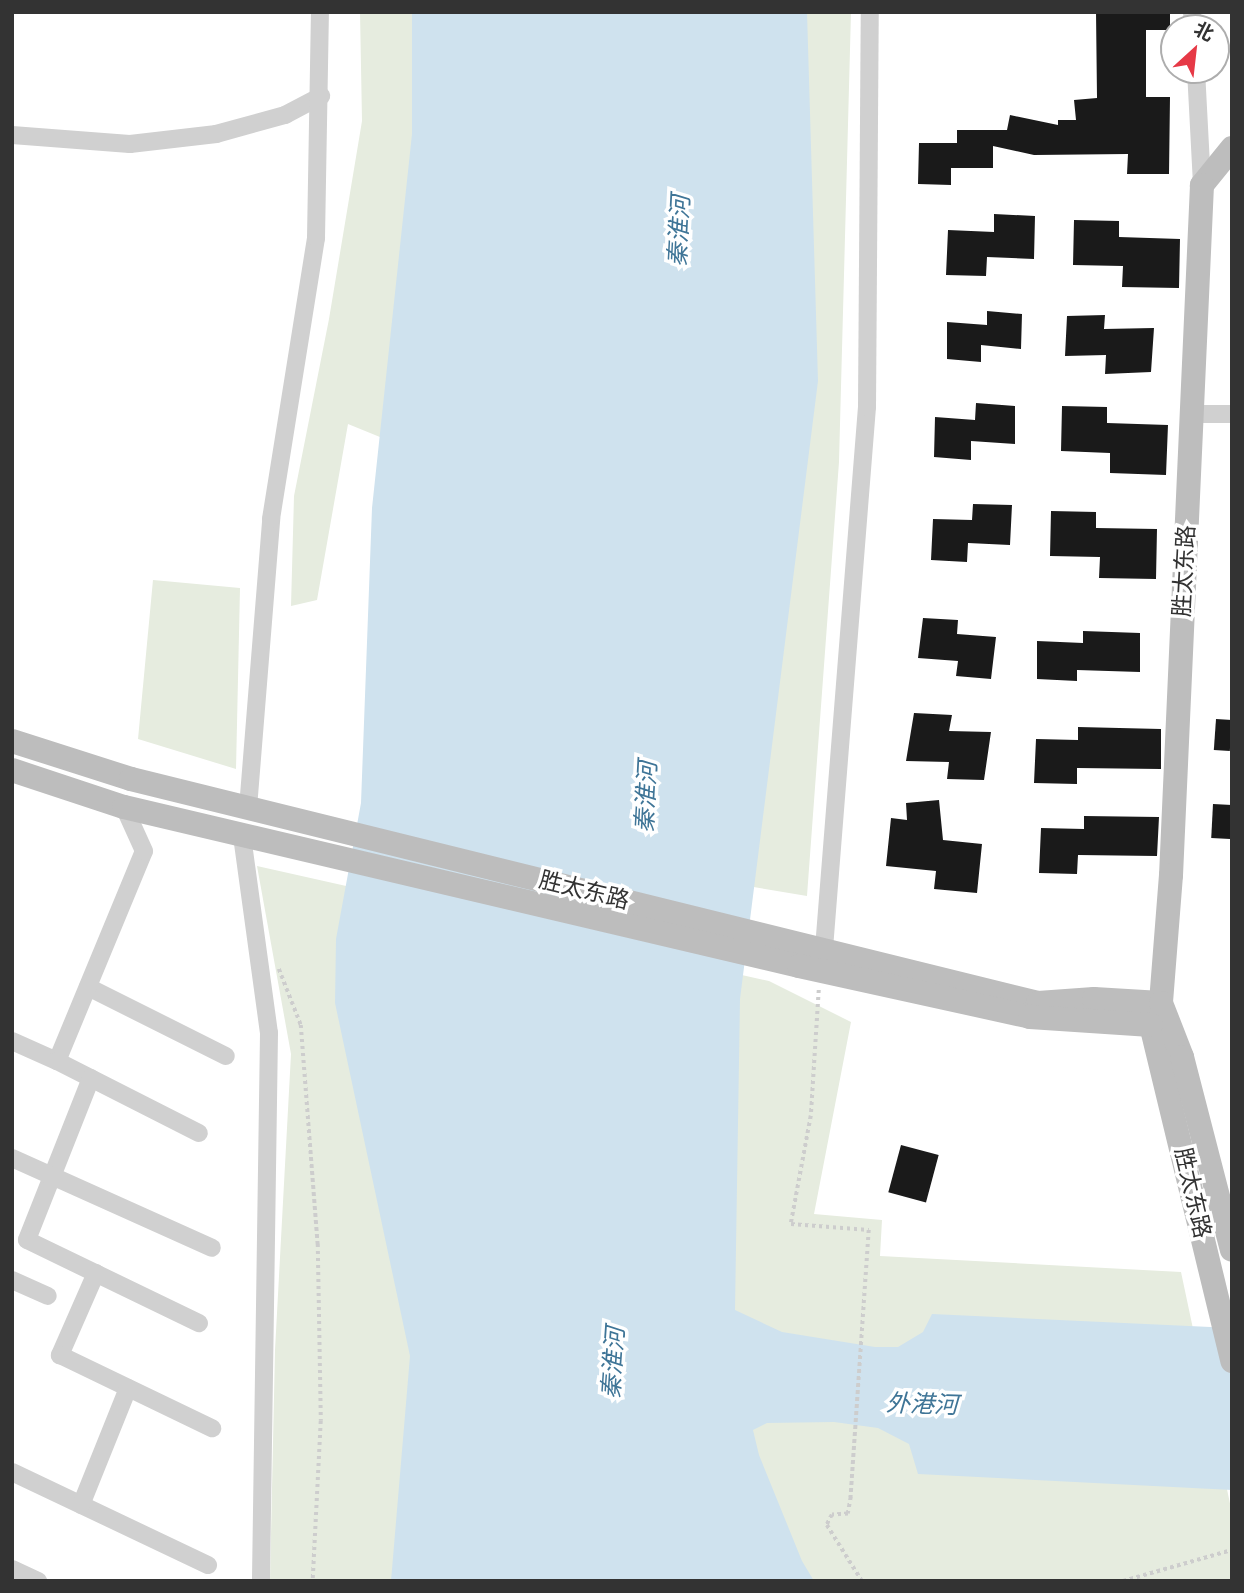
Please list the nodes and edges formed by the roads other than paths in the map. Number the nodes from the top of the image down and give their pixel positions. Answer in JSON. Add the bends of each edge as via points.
{"nodes":[{"id":1,"x":320,"y":12,"type":"edge"},
{"id":2,"x":870,"y":12,"type":"edge"},
{"id":3,"x":1197,"y":84,"type":"edge"},
{"id":4,"x":321,"y":96,"type":"junction"},
{"id":5,"x":12,"y":135,"type":"edge"},
{"id":6,"x":1232,"y":148,"type":"edge"},
{"id":7,"x":1202,"y":185,"type":"junction"},
{"id":8,"x":1192,"y":414,"type":"junction"},
{"id":9,"x":1232,"y":414,"type":"edge"},
{"id":10,"x":12,"y":741,"type":"edge"},
{"id":11,"x":12,"y":770,"type":"edge"},
{"id":12,"x":124,"y":807,"type":"junction"},
{"id":13,"x":248,"y":808,"type":"junction"},
{"id":14,"x":242,"y":836,"type":"junction"},
{"id":15,"x":811,"y":957,"type":"junction"},
{"id":16,"x":88,"y":987,"type":"junction"},
{"id":17,"x":1156,"y":1014,"type":"junction"},
{"id":18,"x":12,"y":1041,"type":"edge"},
{"id":19,"x":226,"y":1056,"type":"dead end"},
{"id":20,"x":57,"y":1061,"type":"junction"},
{"id":21,"x":91,"y":1078,"type":"junction"},
{"id":22,"x":199,"y":1133,"type":"dead end"},
{"id":23,"x":12,"y":1158,"type":"edge"},
{"id":24,"x":52,"y":1176,"type":"junction"},
{"id":25,"x":212,"y":1248,"type":"dead end"},
{"id":26,"x":1232,"y":1250,"type":"edge"},
{"id":27,"x":96,"y":1273,"type":"junction"},
{"id":28,"x":12,"y":1280,"type":"edge"},
{"id":29,"x":48,"y":1296,"type":"dead end"},
{"id":30,"x":199,"y":1323,"type":"dead end"},
{"id":31,"x":1232,"y":1361,"type":"edge"},
{"id":32,"x":128,"y":1388,"type":"junction"},
{"id":33,"x":212,"y":1428,"type":"dead end"},
{"id":34,"x":12,"y":1472,"type":"edge"},
{"id":35,"x":81,"y":1505,"type":"junction"},
{"id":36,"x":208,"y":1565,"type":"dead end"},
{"id":37,"x":12,"y":1569,"type":"edge"},
{"id":38,"x":38,"y":1581,"type":"edge"},
{"id":39,"x":261,"y":1581,"type":"edge"}],
"edges":[{"from":1,"to":4,"type":"street"},
{"from":2,"to":15,"type":"street","via":[[867,407]]},
{"from":3,"to":7,"type":"street"},
{"from":4,"to":5,"type":"street","via":[[285,115],[216,134],[130,144]]},
{"from":4,"to":13,"type":"street","via":[[316,238],[271,519]]},
{"from":6,"to":7,"type":"main road"},
{"from":7,"to":8,"type":"main road","name":"胜太东路"},
{"from":8,"to":9,"type":"street"},
{"from":8,"to":17,"type":"main road","name":"胜太东路"},
{"from":10,"to":13,"type":"main road","name":"胜太东路","via":[[131,779]]},
{"from":11,"to":12,"type":"main road","name":"胜太东路"},
{"from":12,"to":14,"type":"main road","name":"胜太东路"},
{"from":12,"to":16,"type":"street","via":[[145,851]]},
{"from":13,"to":15,"type":"main road","name":"胜太东路"},
{"from":14,"to":15,"type":"main road","name":"胜太东路"},
{"from":14,"to":39,"type":"street","via":[[269,1033]]},
{"from":15,"to":17,"type":"main road","name":"胜太东路","via":[[1030,1017]]},
{"from":16,"to":19,"type":"street"},
{"from":16,"to":20,"type":"street"},
{"from":17,"to":26,"type":"main road","name":"胜太东路","via":[[1182,1057]]},
{"from":17,"to":31,"type":"main road","name":"胜太东路"},
{"from":18,"to":20,"type":"street"},
{"from":20,"to":21,"type":"street"},
{"from":21,"to":22,"type":"street"},
{"from":21,"to":24,"type":"street"},
{"from":23,"to":24,"type":"street"},
{"from":24,"to":25,"type":"street"},
{"from":24,"to":27,"type":"street","via":[[27,1240]]},
{"from":27,"to":30,"type":"street"},
{"from":27,"to":32,"type":"street","via":[[60,1355]]},
{"from":28,"to":29,"type":"street"},
{"from":32,"to":33,"type":"street"},
{"from":32,"to":35,"type":"street"},
{"from":34,"to":35,"type":"street"},
{"from":35,"to":36,"type":"street"},
{"from":37,"to":38,"type":"street"}]}
